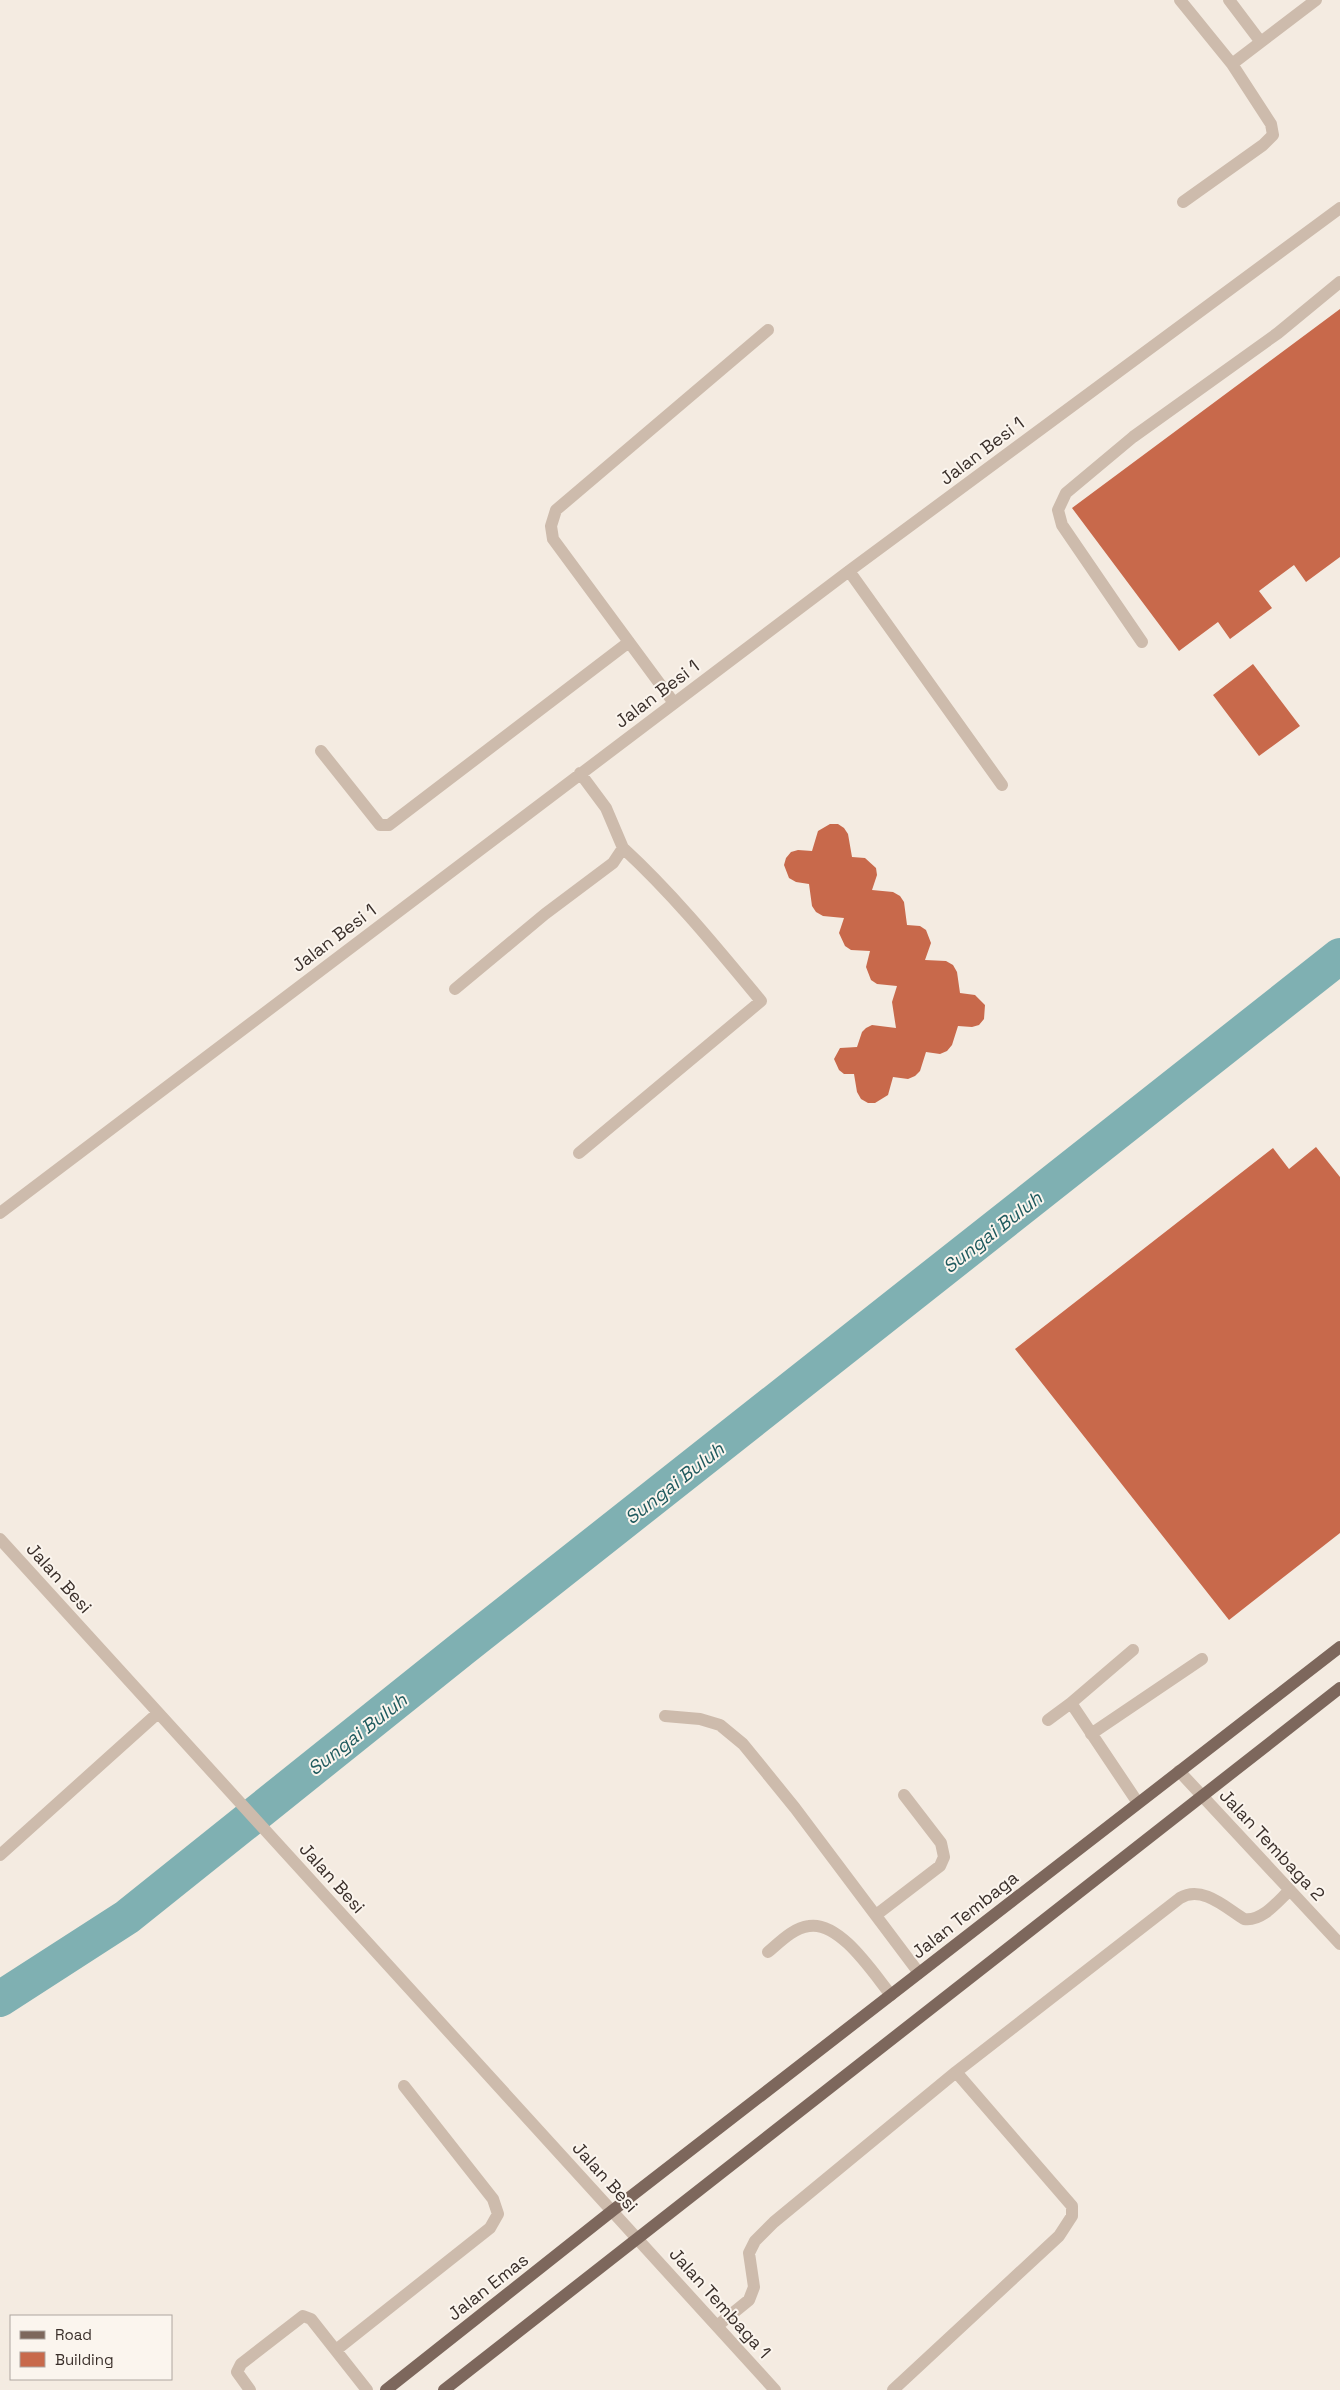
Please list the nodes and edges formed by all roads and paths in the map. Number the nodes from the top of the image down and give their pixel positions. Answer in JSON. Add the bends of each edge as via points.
{"nodes":[{"id":1,"x":1180,"y":0,"type":"edge"},
{"id":2,"x":1229,"y":0,"type":"edge"},
{"id":3,"x":1316,"y":0,"type":"edge"},
{"id":4,"x":1260,"y":42,"type":"junction"},
{"id":5,"x":1232,"y":64,"type":"junction"},
{"id":6,"x":1183,"y":202,"type":"dead end"},
{"id":7,"x":1340,"y":208,"type":"edge"},
{"id":8,"x":1340,"y":282,"type":"edge"},
{"id":9,"x":768,"y":330,"type":"dead end"},
{"id":10,"x":849,"y":572,"type":"junction"},
{"id":11,"x":629,"y":642,"type":"junction"},
{"id":12,"x":1142,"y":642,"type":"dead end"},
{"id":13,"x":674,"y":703,"type":"junction"},
{"id":14,"x":321,"y":751,"type":"dead end"},
{"id":15,"x":580,"y":773,"type":"junction"},
{"id":16,"x":1002,"y":786,"type":"dead end"},
{"id":17,"x":623,"y":848,"type":"junction"},
{"id":18,"x":455,"y":989,"type":"dead end"},
{"id":19,"x":579,"y":1153,"type":"dead end"},
{"id":20,"x":0,"y":1213,"type":"edge"},
{"id":21,"x":0,"y":1539,"type":"edge"},
{"id":22,"x":1340,"y":1646,"type":"edge"},
{"id":23,"x":1133,"y":1650,"type":"dead end"},
{"id":24,"x":1202,"y":1659,"type":"dead end"},
{"id":25,"x":1340,"y":1688,"type":"edge"},
{"id":26,"x":1071,"y":1703,"type":"junction"},
{"id":27,"x":158,"y":1714,"type":"junction"},
{"id":28,"x":665,"y":1716,"type":"dead end"},
{"id":29,"x":1048,"y":1720,"type":"dead end"},
{"id":30,"x":1092,"y":1734,"type":"junction"},
{"id":31,"x":1179,"y":1771,"type":"junction"},
{"id":32,"x":1201,"y":1794,"type":"junction"},
{"id":33,"x":904,"y":1795,"type":"dead end"},
{"id":34,"x":1138,"y":1803,"type":"junction"},
{"id":35,"x":0,"y":1855,"type":"edge"},
{"id":36,"x":1290,"y":1890,"type":"junction"},
{"id":37,"x":876,"y":1915,"type":"junction"},
{"id":38,"x":1340,"y":1944,"type":"edge"},
{"id":39,"x":768,"y":1952,"type":"dead end"},
{"id":40,"x":918,"y":1973,"type":"junction"},
{"id":41,"x":891,"y":1995,"type":"junction"},
{"id":42,"x":956,"y":2072,"type":"junction"},
{"id":43,"x":404,"y":2086,"type":"dead end"},
{"id":44,"x":612,"y":2211,"type":"junction"},
{"id":45,"x":638,"y":2239,"type":"junction"},
{"id":46,"x":717,"y":2326,"type":"junction"},
{"id":47,"x":336,"y":2350,"type":"junction"},
{"id":48,"x":250,"y":2390,"type":"edge"},
{"id":49,"x":367,"y":2390,"type":"edge"},
{"id":50,"x":386,"y":2390,"type":"edge"},
{"id":51,"x":444,"y":2390,"type":"edge"},
{"id":52,"x":775,"y":2390,"type":"edge"},
{"id":53,"x":893,"y":2390,"type":"edge"}],
"edges":[{"from":1,"to":5,"type":"street"},
{"from":2,"to":4,"type":"street"},
{"from":3,"to":4,"type":"street"},
{"from":4,"to":5,"type":"street"},
{"from":5,"to":6,"type":"street","via":[[1271,124],[1273,136]]},
{"from":7,"to":10,"type":"street","name":"Jalan Besi 1"},
{"from":8,"to":12,"type":"street","via":[[1278,333],[1133,437],[1066,493],[1058,510],[1062,526]]},
{"from":9,"to":11,"type":"street","via":[[556,510],[551,526],[553,539]]},
{"from":10,"to":13,"type":"street","name":"Jalan Besi 1"},
{"from":10,"to":16,"type":"street"},
{"from":11,"to":13,"type":"street"},
{"from":11,"to":14,"type":"street","via":[[389,825],[380,825]]},
{"from":13,"to":15,"type":"street","name":"Jalan Besi 1"},
{"from":15,"to":17,"type":"street","via":[[606,808]]},
{"from":15,"to":20,"type":"street","name":"Jalan Besi 1"},
{"from":17,"to":18,"type":"street","via":[[613,863],[545,914]]},
{"from":17,"to":19,"type":"street","via":[[698,925],[761,1001]]},
{"from":21,"to":27,"type":"street","name":"Jalan Besi"},
{"from":22,"to":31,"type":"main road","name":"Jalan Tembaga"},
{"from":23,"to":26,"type":"street"},
{"from":24,"to":30,"type":"street"},
{"from":25,"to":32,"type":"main road"},
{"from":26,"to":29,"type":"street"},
{"from":26,"to":30,"type":"street"},
{"from":27,"to":35,"type":"street"},
{"from":27,"to":44,"type":"street","name":"Jalan Besi"},
{"from":28,"to":37,"type":"street","via":[[700,1719],[720,1725],[743,1744]]},
{"from":30,"to":34,"type":"street"},
{"from":31,"to":32,"type":"street","name":"Jalan Tembaga 2"},
{"from":31,"to":34,"type":"main road","name":"Jalan Tembaga"},
{"from":32,"to":36,"type":"street","name":"Jalan Tembaga 2"},
{"from":32,"to":45,"type":"main road"},
{"from":33,"to":37,"type":"street","via":[[941,1843],[944,1857],[940,1866]]},
{"from":34,"to":40,"type":"main road","name":"Jalan Tembaga"},
{"from":36,"to":38,"type":"street","name":"Jalan Tembaga 2"},
{"from":36,"to":42,"type":"street","via":[[1252,1921],[1199,1893],[1188,1893]]},
{"from":37,"to":40,"type":"street"},
{"from":39,"to":41,"type":"street","via":[[792,1932],[808,1926],[823,1926],[840,1937]]},
{"from":40,"to":41,"type":"main road","name":"Jalan Tembaga"},
{"from":41,"to":44,"type":"main road","name":"Jalan Tembaga"},
{"from":42,"to":46,"type":"street","via":[[755,2241],[749,2253],[754,2287],[749,2300]]},
{"from":42,"to":53,"type":"street","via":[[1072,2206],[1072,2216],[1059,2236]]},
{"from":43,"to":47,"type":"street","via":[[493,2199],[498,2214],[490,2228]]},
{"from":44,"to":45,"type":"street","name":"Jalan Besi"},
{"from":44,"to":50,"type":"main road","name":"Jalan Emas"},
{"from":45,"to":46,"type":"street","name":"Jalan Tembaga 1"},
{"from":45,"to":51,"type":"main road"},
{"from":46,"to":52,"type":"street","name":"Jalan Tembaga 1"},
{"from":47,"to":48,"type":"street","via":[[308,2316],[299,2317],[238,2367],[239,2376]]},
{"from":47,"to":49,"type":"street"}]}
